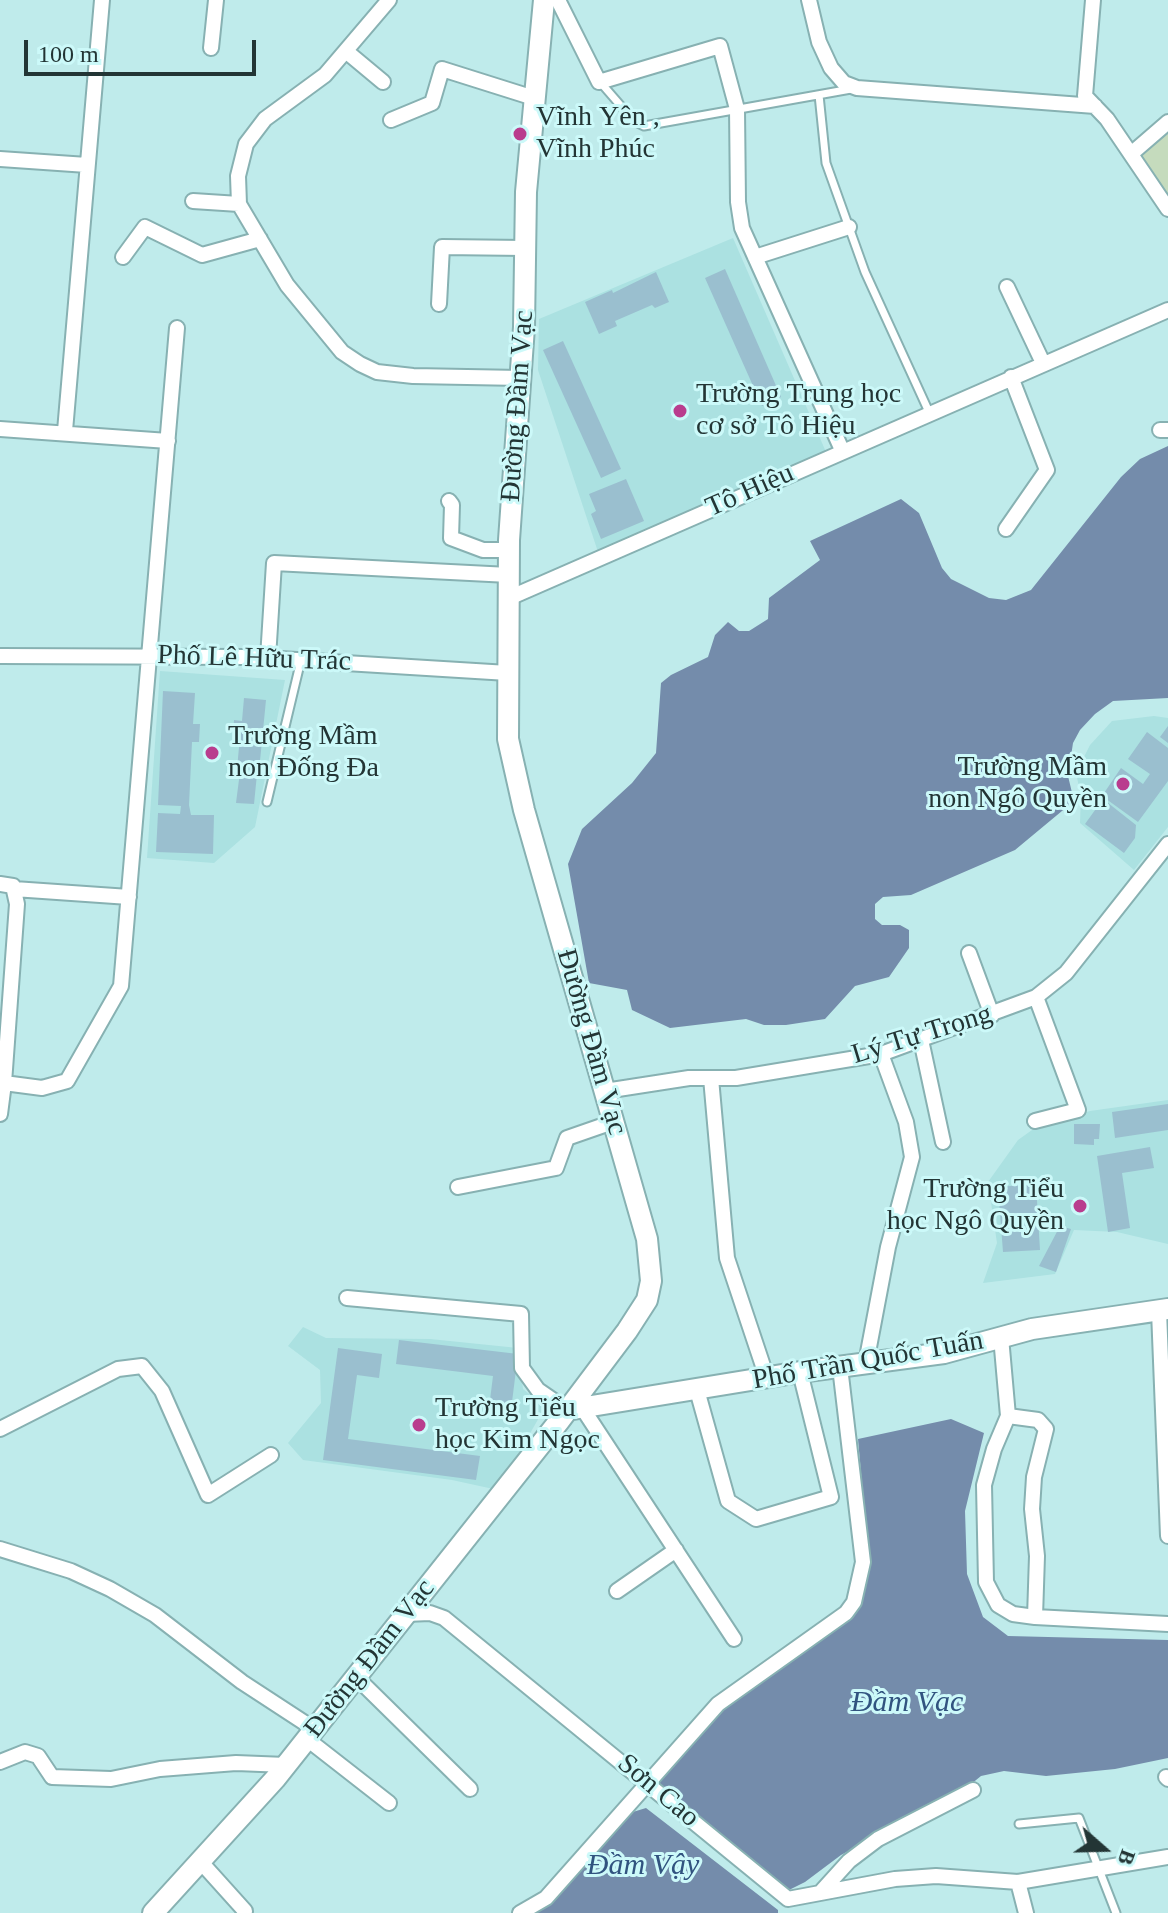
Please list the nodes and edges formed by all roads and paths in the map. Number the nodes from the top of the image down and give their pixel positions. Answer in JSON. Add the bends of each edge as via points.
{"nodes":[{"id":1,"x":102,"y":0,"type":"edge"},
{"id":2,"x":216,"y":0,"type":"edge"},
{"id":3,"x":389,"y":0,"type":"edge"},
{"id":4,"x":544,"y":0,"type":"edge"},
{"id":5,"x":558,"y":0,"type":"edge"},
{"id":6,"x":809,"y":0,"type":"edge"},
{"id":7,"x":1093,"y":0,"type":"edge"},
{"id":8,"x":211,"y":48,"type":"dead end"},
{"id":9,"x":347,"y":52,"type":"junction"},
{"id":10,"x":383,"y":82,"type":"dead end"},
{"id":11,"x":599,"y":82,"type":"junction"},
{"id":12,"x":857,"y":88,"type":"junction"},
{"id":13,"x":819,"y":95,"type":"junction"},
{"id":14,"x":534,"y":98,"type":"junction"},
{"id":15,"x":1095,"y":106,"type":"junction"},
{"id":16,"x":737,"y":109,"type":"junction"},
{"id":17,"x":391,"y":120,"type":"dead end"},
{"id":18,"x":1168,"y":122,"type":"edge"},
{"id":19,"x":1131,"y":154,"type":"junction"},
{"id":20,"x":0,"y":159,"type":"edge"},
{"id":21,"x":87,"y":165,"type":"junction"},
{"id":22,"x":193,"y":201,"type":"dead end"},
{"id":23,"x":239,"y":204,"type":"junction"},
{"id":24,"x":1168,"y":209,"type":"edge"},
{"id":25,"x":849,"y":227,"type":"junction"},
{"id":26,"x":260,"y":239,"type":"junction"},
{"id":27,"x":525,"y":248,"type":"junction"},
{"id":28,"x":123,"y":257,"type":"dead end"},
{"id":29,"x":755,"y":257,"type":"junction"},
{"id":30,"x":1007,"y":287,"type":"dead end"},
{"id":31,"x":439,"y":304,"type":"dead end"},
{"id":32,"x":1168,"y":310,"type":"edge"},
{"id":33,"x":177,"y":328,"type":"dead end"},
{"id":34,"x":1043,"y":363,"type":"junction"},
{"id":35,"x":1011,"y":377,"type":"junction"},
{"id":36,"x":521,"y":378,"type":"junction"},
{"id":37,"x":929,"y":412,"type":"junction"},
{"id":38,"x":0,"y":429,"type":"edge"},
{"id":39,"x":65,"y":431,"type":"junction"},
{"id":40,"x":168,"y":441,"type":"junction"},
{"id":41,"x":842,"y":450,"type":"junction"},
{"id":42,"x":449,"y":501,"type":"dead end"},
{"id":43,"x":1006,"y":529,"type":"dead end"},
{"id":44,"x":509,"y":550,"type":"junction"},
{"id":45,"x":509,"y":575,"type":"junction"},
{"id":46,"x":509,"y":598,"type":"junction"},
{"id":47,"x":148,"y":654,"type":"junction"},
{"id":48,"x":0,"y":656,"type":"edge"},
{"id":49,"x":268,"y":658,"type":"junction"},
{"id":50,"x":301,"y":660,"type":"junction"},
{"id":51,"x":508,"y":673,"type":"junction"},
{"id":52,"x":267,"y":802,"type":"dead end"},
{"id":53,"x":1168,"y":844,"type":"edge"},
{"id":54,"x":1163,"y":860,"type":"edge"},
{"id":55,"x":7,"y":887,"type":"edge"},
{"id":56,"x":129,"y":897,"type":"junction"},
{"id":57,"x":969,"y":953,"type":"dead end"},
{"id":58,"x":1036,"y":997,"type":"junction"},
{"id":59,"x":992,"y":1015,"type":"junction"},
{"id":60,"x":921,"y":1040,"type":"junction"},
{"id":61,"x":881,"y":1054,"type":"junction"},
{"id":62,"x":711,"y":1078,"type":"junction"},
{"id":63,"x":4,"y":1083,"type":"junction"},
{"id":64,"x":605,"y":1091,"type":"junction"},
{"id":65,"x":0,"y":1114,"type":"edge"},
{"id":66,"x":1035,"y":1121,"type":"dead end"},
{"id":67,"x":613,"y":1122,"type":"junction"},
{"id":68,"x":943,"y":1142,"type":"dead end"},
{"id":69,"x":458,"y":1187,"type":"dead end"},
{"id":70,"x":347,"y":1298,"type":"dead end"},
{"id":71,"x":1163,"y":1310,"type":"edge"},
{"id":72,"x":1001,"y":1337,"type":"junction"},
{"id":73,"x":866,"y":1363,"type":"junction"},
{"id":74,"x":840,"y":1367,"type":"junction"},
{"id":75,"x":800,"y":1372,"type":"junction"},
{"id":76,"x":767,"y":1378,"type":"junction"},
{"id":77,"x":697,"y":1390,"type":"junction"},
{"id":78,"x":575,"y":1409,"type":"junction"},
{"id":79,"x":1008,"y":1416,"type":"junction"},
{"id":80,"x":0,"y":1429,"type":"edge"},
{"id":81,"x":271,"y":1455,"type":"dead end"},
{"id":82,"x":1168,"y":1536,"type":"edge"},
{"id":83,"x":0,"y":1549,"type":"edge"},
{"id":84,"x":676,"y":1550,"type":"junction"},
{"id":85,"x":617,"y":1591,"type":"dead end"},
{"id":86,"x":406,"y":1614,"type":"junction"},
{"id":87,"x":1035,"y":1617,"type":"junction"},
{"id":88,"x":1168,"y":1624,"type":"edge"},
{"id":89,"x":734,"y":1639,"type":"dead end"},
{"id":90,"x":356,"y":1677,"type":"junction"},
{"id":91,"x":311,"y":1734,"type":"junction"},
{"id":92,"x":0,"y":1762,"type":"edge"},
{"id":93,"x":286,"y":1765,"type":"junction"},
{"id":94,"x":646,"y":1781,"type":"junction"},
{"id":95,"x":470,"y":1789,"type":"dead end"},
{"id":96,"x":973,"y":1790,"type":"dead end"},
{"id":97,"x":389,"y":1803,"type":"dead end"},
{"id":98,"x":1019,"y":1824,"type":"dead end"},
{"id":99,"x":1168,"y":1857,"type":"edge"},
{"id":100,"x":200,"y":1861,"type":"junction"},
{"id":101,"x":1100,"y":1870,"type":"junction"},
{"id":102,"x":1018,"y":1882,"type":"junction"},
{"id":103,"x":820,"y":1893,"type":"junction"},
{"id":104,"x":787,"y":1906,"type":"edge"},
{"id":105,"x":245,"y":1911,"type":"edge"},
{"id":106,"x":153,"y":1913,"type":"edge"},
{"id":107,"x":520,"y":1913,"type":"edge"},
{"id":108,"x":1026,"y":1913,"type":"edge"},
{"id":109,"x":1116,"y":1913,"type":"edge"}],
"edges":[{"from":1,"to":21,"type":"street"},
{"from":2,"to":8,"type":"street"},
{"from":3,"to":9,"type":"street"},
{"from":4,"to":14,"type":"street","name":"Đường Đầm Vạc"},
{"from":5,"to":11,"type":"street"},
{"from":6,"to":12,"type":"street","via":[[831,68]]},
{"from":7,"to":15,"type":"street","via":[[1085,96]]},
{"from":9,"to":10,"type":"street"},
{"from":9,"to":23,"type":"street","via":[[265,119],[246,144],[238,176]]},
{"from":11,"to":16,"type":"lane","via":[[644,126]]},
{"from":11,"to":16,"type":"street","via":[[720,46]]},
{"from":12,"to":13,"type":"lane"},
{"from":12,"to":15,"type":"street"},
{"from":13,"to":16,"type":"lane"},
{"from":13,"to":25,"type":"lane","via":[[826,163]]},
{"from":14,"to":17,"type":"street","via":[[442,69],[432,103]]},
{"from":14,"to":27,"type":"street","name":"Đường Đầm Vạc"},
{"from":15,"to":19,"type":"street"},
{"from":16,"to":29,"type":"street","via":[[738,202]]},
{"from":18,"to":19,"type":"street"},
{"from":19,"to":24,"type":"street"},
{"from":20,"to":21,"type":"street"},
{"from":21,"to":39,"type":"street"},
{"from":22,"to":23,"type":"street"},
{"from":23,"to":26,"type":"street"},
{"from":25,"to":29,"type":"street"},
{"from":25,"to":37,"type":"lane"},
{"from":26,"to":28,"type":"street","via":[[202,255],[145,227]]},
{"from":26,"to":36,"type":"street","via":[[287,285],[342,352],[360,364],[377,372],[413,376]]},
{"from":27,"to":31,"type":"street","via":[[442,247]]},
{"from":27,"to":36,"type":"street","name":"Đường Đầm Vạc"},
{"from":29,"to":41,"type":"street"},
{"from":30,"to":34,"type":"street"},
{"from":32,"to":34,"type":"street","name":"Tô Hiệu"},
{"from":33,"to":40,"type":"street"},
{"from":34,"to":35,"type":"street","name":"Tô Hiệu"},
{"from":35,"to":37,"type":"street","name":"Tô Hiệu"},
{"from":35,"to":43,"type":"street","via":[[1047,470]]},
{"from":36,"to":44,"type":"street","name":"Đường Đầm Vạc"},
{"from":37,"to":41,"type":"street","name":"Tô Hiệu"},
{"from":38,"to":39,"type":"street"},
{"from":39,"to":40,"type":"street"},
{"from":40,"to":47,"type":"street"},
{"from":41,"to":46,"type":"street","name":"Tô Hiệu"},
{"from":42,"to":44,"type":"street","via":[[451,538],[483,550]]},
{"from":44,"to":45,"type":"street","name":"Đường Đầm Vạc"},
{"from":45,"to":46,"type":"street","name":"Đường Đầm Vạc"},
{"from":45,"to":49,"type":"street","via":[[274,563]]},
{"from":46,"to":51,"type":"street","name":"Đường Đầm Vạc"},
{"from":47,"to":48,"type":"street","name":"Phố Lê Hữu Trác"},
{"from":47,"to":49,"type":"street","name":"Phố Lê Hữu Trác"},
{"from":47,"to":56,"type":"street"},
{"from":49,"to":50,"type":"street","name":"Phố Lê Hữu Trác"},
{"from":50,"to":51,"type":"street","name":"Phố Lê Hữu Trác"},
{"from":50,"to":52,"type":"lane"},
{"from":51,"to":64,"type":"street","name":"Đường Đầm Vạc","via":[[508,739],[524,810]]},
{"from":53,"to":54,"type":"street","name":"Lý Tự Trọng"},
{"from":54,"to":58,"type":"street","name":"Lý Tự Trọng","via":[[1066,973]]},
{"from":55,"to":56,"type":"street"},
{"from":55,"to":63,"type":"street","via":[[17,904]]},
{"from":56,"to":63,"type":"street","via":[[121,986],[67,1081],[42,1088]]},
{"from":57,"to":59,"type":"street"},
{"from":58,"to":59,"type":"street","name":"Lý Tự Trọng"},
{"from":58,"to":66,"type":"street","via":[[1078,1110]]},
{"from":59,"to":60,"type":"street","name":"Lý Tự Trọng"},
{"from":60,"to":61,"type":"street","name":"Lý Tự Trọng"},
{"from":60,"to":68,"type":"street"},
{"from":61,"to":62,"type":"street","name":"Lý Tự Trọng"},
{"from":61,"to":73,"type":"street","via":[[906,1122],[912,1157]]},
{"from":62,"to":64,"type":"street","name":"Lý Tự Trọng"},
{"from":62,"to":76,"type":"street","via":[[727,1258]]},
{"from":63,"to":65,"type":"street"},
{"from":64,"to":67,"type":"street","name":"Đường Đầm Vạc"},
{"from":67,"to":69,"type":"street","via":[[567,1138],[556,1168]]},
{"from":67,"to":78,"type":"street","name":"Đường Đầm Vạc","via":[[647,1239],[651,1281],[647,1300]]},
{"from":70,"to":78,"type":"street","via":[[521,1314],[522,1368],[538,1390]]},
{"from":71,"to":72,"type":"street","name":"Phố Trần Quốc Tuấn"},
{"from":71,"to":82,"type":"street"},
{"from":72,"to":73,"type":"street","name":"Phố Trần Quốc Tuấn","via":[[944,1353]]},
{"from":72,"to":79,"type":"street"},
{"from":73,"to":74,"type":"street","name":"Phố Trần Quốc Tuấn"},
{"from":74,"to":75,"type":"street","name":"Phố Trần Quốc Tuấn"},
{"from":74,"to":94,"type":"street","via":[[863,1562],[854,1602],[718,1704]]},
{"from":75,"to":76,"type":"street","name":"Phố Trần Quốc Tuấn"},
{"from":75,"to":77,"type":"street","via":[[831,1497],[756,1519],[728,1501]]},
{"from":76,"to":77,"type":"street","name":"Phố Trần Quốc Tuấn"},
{"from":77,"to":78,"type":"street","name":"Phố Trần Quốc Tuấn"},
{"from":78,"to":84,"type":"street"},
{"from":78,"to":86,"type":"street","name":"Đường Đầm Vạc"},
{"from":79,"to":87,"type":"street","via":[[1038,1420],[1046,1429],[1034,1477]]},
{"from":79,"to":87,"type":"street","via":[[984,1485],[986,1582],[998,1605]]},
{"from":80,"to":81,"type":"street","via":[[118,1369],[142,1366],[162,1391],[208,1495]]},
{"from":83,"to":91,"type":"street","via":[[71,1571],[133,1602]]},
{"from":84,"to":85,"type":"street"},
{"from":84,"to":89,"type":"street"},
{"from":86,"to":90,"type":"street","name":"Đường Đầm Vạc"},
{"from":86,"to":94,"type":"street","name":"Sơn Cao","via":[[444,1618]]},
{"from":87,"to":88,"type":"street"},
{"from":90,"to":91,"type":"street","name":"Đường Đầm Vạc"},
{"from":90,"to":95,"type":"street"},
{"from":91,"to":93,"type":"street","name":"Đường Đầm Vạc"},
{"from":91,"to":97,"type":"street"},
{"from":92,"to":93,"type":"street","via":[[25,1752],[38,1756],[52,1777],[111,1779],[160,1769]]},
{"from":93,"to":100,"type":"street","name":"Đường Đầm Vạc"},
{"from":94,"to":104,"type":"street","name":"Sơn Cao"},
{"from":94,"to":107,"type":"street","via":[[546,1898]]},
{"from":96,"to":103,"type":"street","via":[[878,1839]]},
{"from":98,"to":101,"type":"lane","via":[[1079,1818]]},
{"from":99,"to":101,"type":"street","name":"Sơn Cao"},
{"from":100,"to":105,"type":"street"},
{"from":100,"to":106,"type":"street","name":"Đường Đầm Vạc"},
{"from":101,"to":102,"type":"street","name":"Sơn Cao"},
{"from":101,"to":109,"type":"lane"},
{"from":102,"to":103,"type":"street","name":"Sơn Cao","via":[[936,1876]]},
{"from":102,"to":108,"type":"street"},
{"from":103,"to":104,"type":"street","name":"Sơn Cao"}]}
